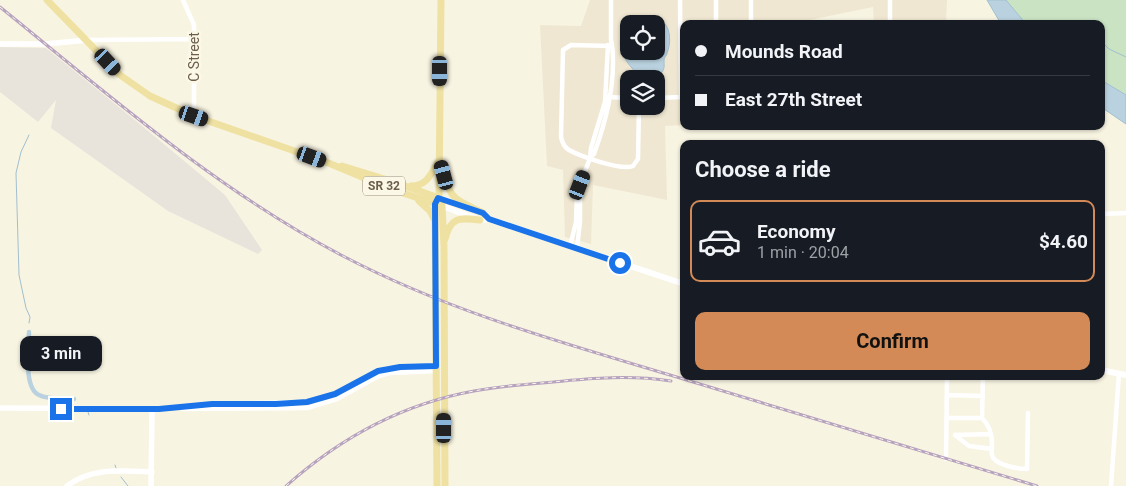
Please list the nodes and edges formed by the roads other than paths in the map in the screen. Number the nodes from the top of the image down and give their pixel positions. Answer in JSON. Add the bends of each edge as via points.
{"nodes":[{"id":1,"x":47,"y":0,"type":"edge"},
{"id":2,"x":183,"y":0,"type":"edge"},
{"id":3,"x":441,"y":0,"type":"edge"},
{"id":4,"x":611,"y":0,"type":"edge"},
{"id":5,"x":680,"y":0,"type":"edge"},
{"id":6,"x":716,"y":0,"type":"edge"},
{"id":7,"x":751,"y":0,"type":"edge"},
{"id":8,"x":890,"y":0,"type":"edge"},
{"id":9,"x":680,"y":20,"type":"edge"},
{"id":10,"x":716,"y":20,"type":"edge"},
{"id":11,"x":751,"y":20,"type":"edge"},
{"id":12,"x":890,"y":20,"type":"edge"},
{"id":13,"x":194,"y":39,"type":"junction"},
{"id":14,"x":88,"y":40,"type":"junction"},
{"id":15,"x":0,"y":44,"type":"edge"},
{"id":16,"x":610,"y":46,"type":"junction"},
{"id":17,"x":608,"y":97,"type":"junction"},
{"id":18,"x":680,"y":97,"type":"edge"},
{"id":19,"x":620,"y":98,"type":"edge"},
{"id":20,"x":665,"y":98,"type":"edge"},
{"id":21,"x":639,"y":115,"type":"edge"},
{"id":22,"x":194,"y":116,"type":"junction"},
{"id":23,"x":590,"y":158,"type":"junction"},
{"id":24,"x":440,"y":160,"type":"junction"},
{"id":25,"x":406,"y":190,"type":"junction"},
{"id":26,"x":439,"y":203,"type":"junction"},
{"id":27,"x":1105,"y":214,"type":"edge"},
{"id":28,"x":1126,"y":214,"type":"edge"},
{"id":29,"x":482,"y":216,"type":"junction"},
{"id":30,"x":436,"y":230,"type":"junction"},
{"id":31,"x":444,"y":246,"type":"junction"},
{"id":32,"x":574,"y":248,"type":"junction"},
{"id":33,"x":680,"y":283,"type":"edge"},
{"id":34,"x":440,"y":369,"type":"junction"},
{"id":35,"x":1105,"y":371,"type":"edge"},
{"id":36,"x":1123,"y":374,"type":"edge"},
{"id":37,"x":947,"y":380,"type":"edge"},
{"id":38,"x":984,"y":380,"type":"edge"},
{"id":39,"x":947,"y":395,"type":"junction"},
{"id":40,"x":983,"y":396,"type":"junction"},
{"id":41,"x":0,"y":408,"type":"edge"},
{"id":42,"x":152,"y":409,"type":"junction"},
{"id":43,"x":159,"y":409,"type":"joint"},
{"id":44,"x":1028,"y":413,"type":"dead end"},
{"id":45,"x":947,"y":418,"type":"junction"},
{"id":46,"x":982,"y":418,"type":"junction"},
{"id":47,"x":991,"y":434,"type":"junction"},
{"id":48,"x":992,"y":449,"type":"junction"},
{"id":49,"x":946,"y":459,"type":"dead end"},
{"id":50,"x":152,"y":472,"type":"junction"},
{"id":51,"x":67,"y":486,"type":"edge"},
{"id":52,"x":152,"y":486,"type":"edge"},
{"id":53,"x":437,"y":486,"type":"edge"},
{"id":54,"x":444,"y":486,"type":"edge"},
{"id":55,"x":1111,"y":486,"type":"edge"}],
"edges":[{"from":1,"to":14,"type":"main road","number":"SR 32"},
{"from":2,"to":13,"type":"street","name":"C Street","via":[[194,25]]},
{"from":3,"to":24,"type":"main road"},
{"from":4,"to":16,"type":"street"},
{"from":5,"to":9,"type":"street"},
{"from":6,"to":10,"type":"street"},
{"from":7,"to":11,"type":"street"},
{"from":8,"to":12,"type":"street"},
{"from":13,"to":14,"type":"street"},
{"from":13,"to":22,"type":"street","name":"C Street"},
{"from":14,"to":15,"type":"street"},
{"from":14,"to":22,"type":"main road","number":"SR 32","via":[[120,75],[138,89]]},
{"from":16,"to":17,"type":"street"},
{"from":16,"to":23,"type":"street","via":[[571,45],[562,54],[562,141],[569,150]]},
{"from":17,"to":19,"type":"street"},
{"from":17,"to":23,"type":"street","via":[[603,128]]},
{"from":18,"to":20,"type":"street"},
{"from":21,"to":23,"type":"street","via":[[638,159],[635,164],[624,168]]},
{"from":22,"to":25,"type":"main road","number":"SR 32"},
{"from":23,"to":32,"type":"street","via":[[576,200]]},
{"from":24,"to":25,"type":"main road","number":"SR 32","via":[[426,182]]},
{"from":24,"to":26,"type":"main road"},
{"from":24,"to":29,"type":"main road","via":[[452,196]]},
{"from":25,"to":26,"type":"main road","number":"SR 32"},
{"from":25,"to":30,"type":"main road","via":[[432,214]]},
{"from":26,"to":29,"type":"main road"},
{"from":26,"to":30,"type":"main road"},
{"from":26,"to":31,"type":"main road"},
{"from":27,"to":28,"type":"street"},
{"from":29,"to":31,"type":"main road","via":[[454,221],[448,228]]},
{"from":29,"to":32,"type":"main road"},
{"from":30,"to":34,"type":"main road"},
{"from":31,"to":34,"type":"main road"},
{"from":32,"to":33,"type":"main road"},
{"from":34,"to":43,"type":"street","via":[[400,367],[383,370],[335,394],[307,402]]},
{"from":34,"to":53,"type":"main road"},
{"from":34,"to":54,"type":"main road"},
{"from":35,"to":36,"type":"main road"},
{"from":36,"to":55,"type":"street"},
{"from":37,"to":39,"type":"street"},
{"from":38,"to":40,"type":"street"},
{"from":39,"to":40,"type":"street"},
{"from":39,"to":45,"type":"street"},
{"from":40,"to":46,"type":"street"},
{"from":41,"to":42,"type":"street"},
{"from":42,"to":43,"type":"street"},
{"from":42,"to":50,"type":"street"},
{"from":44,"to":48,"type":"street","via":[[1027,469],[994,460]]},
{"from":45,"to":46,"type":"street"},
{"from":45,"to":49,"type":"street"},
{"from":46,"to":47,"type":"street"},
{"from":47,"to":48,"type":"street"},
{"from":47,"to":48,"type":"street","via":[[955,435],[969,446]]},
{"from":50,"to":51,"type":"street","via":[[98,472]]},
{"from":50,"to":52,"type":"street"}]}
